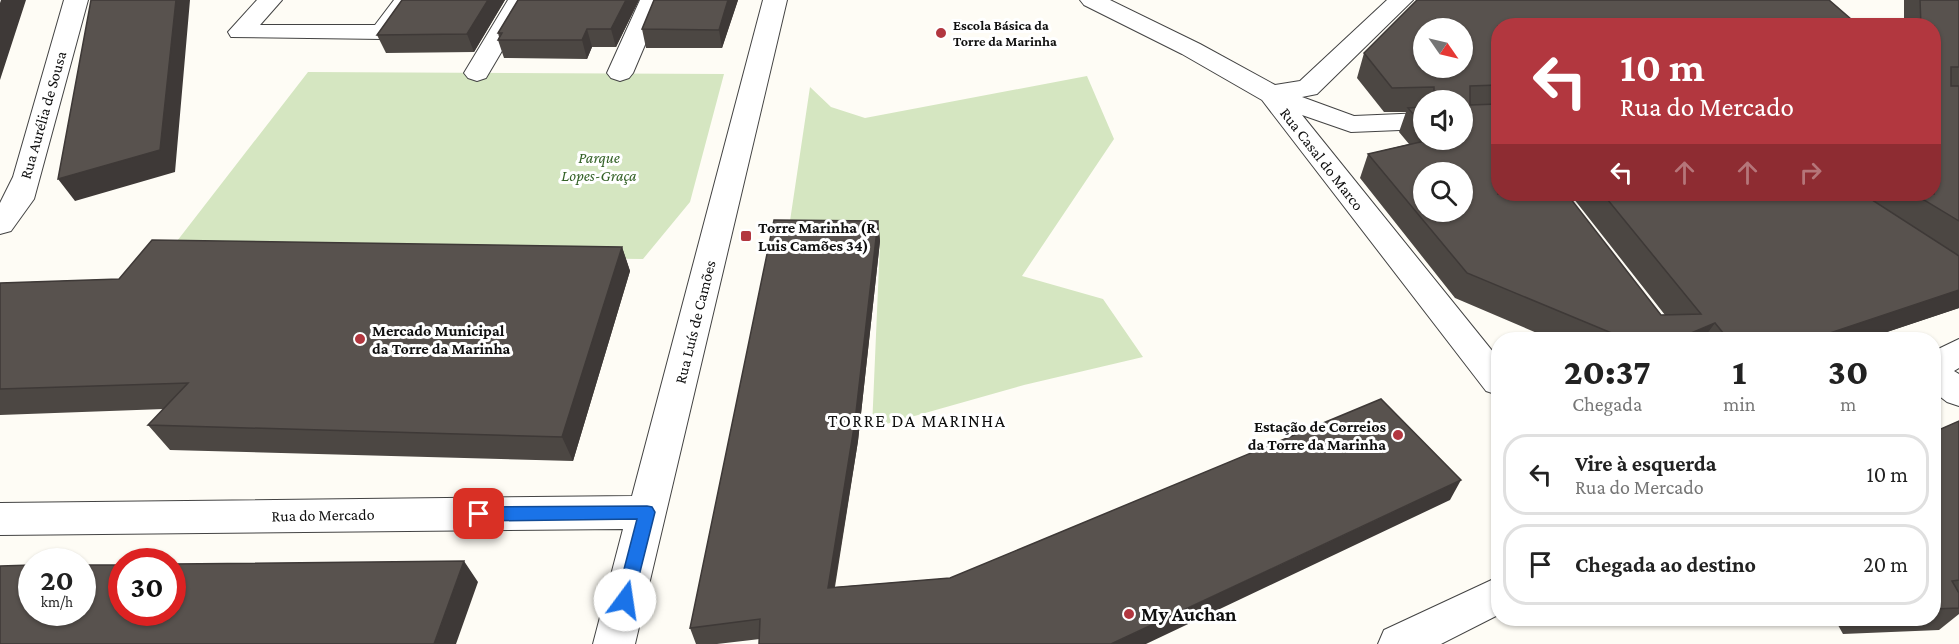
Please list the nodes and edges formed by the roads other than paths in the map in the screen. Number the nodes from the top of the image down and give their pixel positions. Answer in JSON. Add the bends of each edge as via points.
{"nodes":[{"id":1,"x":76,"y":0,"type":"edge"},
{"id":2,"x":270,"y":0,"type":"edge"},
{"id":3,"x":406,"y":0,"type":"edge"},
{"id":4,"x":520,"y":0,"type":"edge"},
{"id":5,"x":652,"y":0,"type":"edge"},
{"id":6,"x":776,"y":0,"type":"edge"},
{"id":7,"x":1092,"y":0,"type":"edge"},
{"id":8,"x":1401,"y":0,"type":"edge"},
{"id":9,"x":477,"y":73,"type":"dead end"},
{"id":10,"x":620,"y":73,"type":"dead end"},
{"id":11,"x":1272,"y":94,"type":"junction"},
{"id":12,"x":1413,"y":121,"type":"edge"},
{"id":13,"x":0,"y":224,"type":"edge"},
{"id":14,"x":1959,"y":352,"type":"edge"},
{"id":15,"x":1941,"y":362,"type":"edge"},
{"id":16,"x":1491,"y":373,"type":"edge"},
{"id":17,"x":1941,"y":379,"type":"edge"},
{"id":18,"x":1959,"y":393,"type":"edge"},
{"id":19,"x":647,"y":512,"type":"junction"},
{"id":20,"x":0,"y":519,"type":"edge"},
{"id":21,"x":1491,"y":598,"type":"edge"},
{"id":22,"x":614,"y":644,"type":"edge"},
{"id":23,"x":1399,"y":644,"type":"edge"}],
"edges":[{"from":1,"to":13,"type":"street","name":"Rua Aurélia de Sousa","via":[[27,177],[19,199]]},
{"from":2,"to":3,"type":"street","via":[[240,32],[382,32]]},
{"from":4,"to":9,"type":"street"},
{"from":5,"to":10,"type":"street"},
{"from":6,"to":19,"type":"street","name":"Rua Luís de Camões"},
{"from":7,"to":11,"type":"street","name":"Rua Casal do Marco"},
{"from":8,"to":11,"type":"street","via":[[1308,88]]},
{"from":11,"to":12,"type":"street","via":[[1351,124]]},
{"from":11,"to":16,"type":"street","name":"Rua Casal do Marco"},
{"from":14,"to":15,"type":"street"},
{"from":17,"to":18,"type":"street"},
{"from":19,"to":20,"type":"street","name":"Rua do Mercado"},
{"from":19,"to":22,"type":"street","name":"Rua Luís de Camões"},
{"from":21,"to":23,"type":"street"}]}
